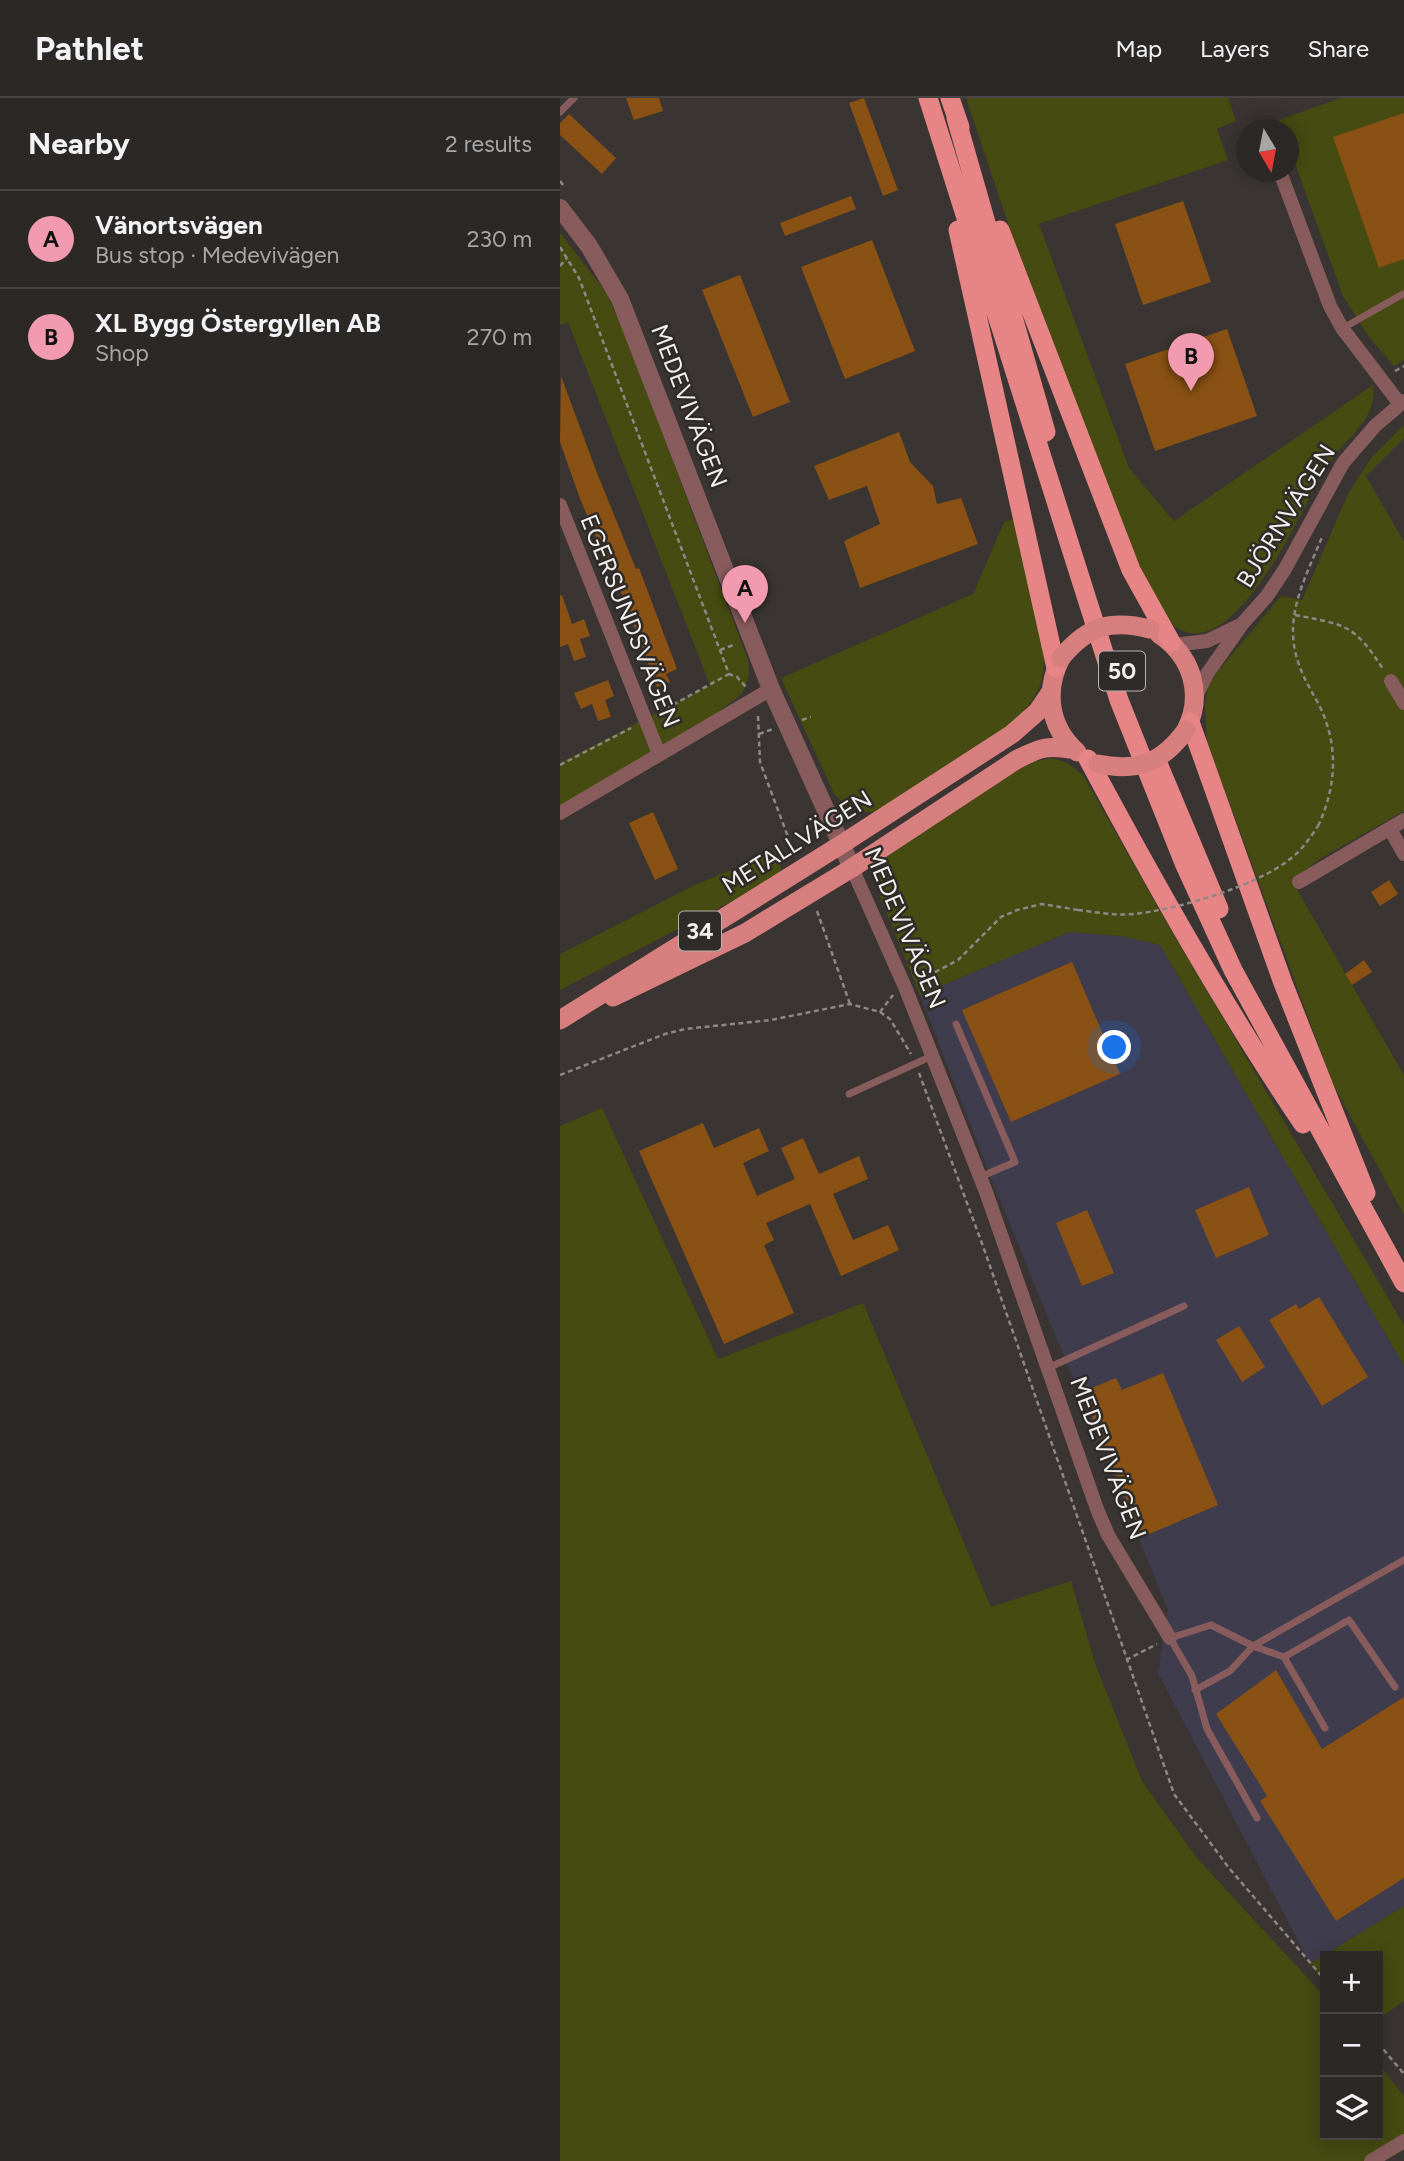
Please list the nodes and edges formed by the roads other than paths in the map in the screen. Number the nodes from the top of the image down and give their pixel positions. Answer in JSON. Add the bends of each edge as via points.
{"nodes":[{"id":1,"x":574,"y":98,"type":"edge"},
{"id":2,"x":950,"y":98,"type":"edge"},
{"id":3,"x":930,"y":105,"type":"edge"},
{"id":4,"x":560,"y":112,"type":"edge"},
{"id":5,"x":957,"y":118,"type":"junction"},
{"id":6,"x":1284,"y":182,"type":"edge"},
{"id":7,"x":560,"y":208,"type":"edge"},
{"id":8,"x":1403,"y":294,"type":"edge"},
{"id":9,"x":1342,"y":328,"type":"junction"},
{"id":10,"x":1402,"y":402,"type":"edge"},
{"id":11,"x":560,"y":505,"type":"edge"},
{"id":12,"x":1242,"y":623,"type":"junction"},
{"id":13,"x":1173,"y":644,"type":"junction"},
{"id":14,"x":1058,"y":663,"type":"junction"},
{"id":15,"x":1391,"y":681,"type":"road end"},
{"id":16,"x":771,"y":689,"type":"junction"},
{"id":17,"x":1050,"y":693,"type":"junction"},
{"id":18,"x":1195,"y":699,"type":"junction"},
{"id":19,"x":1404,"y":704,"type":"edge"},
{"id":20,"x":1188,"y":726,"type":"junction"},
{"id":21,"x":659,"y":754,"type":"junction"},
{"id":22,"x":1087,"y":758,"type":"junction"},
{"id":23,"x":562,"y":808,"type":"edge"},
{"id":24,"x":1404,"y":820,"type":"edge"},
{"id":25,"x":1390,"y":829,"type":"junction"},
{"id":26,"x":842,"y":844,"type":"junction"},
{"id":27,"x":1404,"y":853,"type":"edge"},
{"id":28,"x":852,"y":868,"type":"junction"},
{"id":29,"x":1299,"y":882,"type":"dead end"},
{"id":30,"x":560,"y":1020,"type":"edge"},
{"id":31,"x":956,"y":1024,"type":"dead end"},
{"id":32,"x":933,"y":1056,"type":"junction"},
{"id":33,"x":849,"y":1094,"type":"dead end"},
{"id":34,"x":980,"y":1177,"type":"junction"},
{"id":35,"x":1360,"y":1195,"type":"junction"},
{"id":36,"x":1404,"y":1259,"type":"edge"},
{"id":37,"x":1404,"y":1283,"type":"edge"},
{"id":38,"x":1184,"y":1306,"type":"dead end"},
{"id":39,"x":1047,"y":1368,"type":"junction"},
{"id":40,"x":1404,"y":1560,"type":"edge"},
{"id":41,"x":1170,"y":1638,"type":"junction"},
{"id":42,"x":1253,"y":1646,"type":"junction"},
{"id":43,"x":1284,"y":1657,"type":"junction"},
{"id":44,"x":1395,"y":1687,"type":"dead end"},
{"id":45,"x":1195,"y":1690,"type":"junction"},
{"id":46,"x":1325,"y":1728,"type":"dead end"},
{"id":47,"x":1257,"y":1818,"type":"dead end"},
{"id":48,"x":1404,"y":2141,"type":"edge"},
{"id":49,"x":1371,"y":2161,"type":"edge"}],
"edges":[{"from":1,"to":4,"type":"lane"},
{"from":2,"to":5,"type":"highway","number":"50"},
{"from":3,"to":14,"type":"highway"},
{"from":3,"to":35,"type":"highway","number":"50","via":[[1119,700],[1184,863],[1233,970]]},
{"from":5,"to":13,"type":"highway","via":[[1126,558]]},
{"from":5,"to":35,"type":"highway","number":"50","via":[[1068,508],[1130,696],[1242,965]]},
{"from":6,"to":9,"type":"street","name":"BJÖRNVÄGEN"},
{"from":7,"to":16,"type":"street","name":"MEDEVIVÄGEN","via":[[608,276],[635,333]]},
{"from":8,"to":9,"type":"lane"},
{"from":9,"to":10,"type":"street","name":"BJÖRNVÄGEN"},
{"from":10,"to":12,"type":"street","name":"BJÖRNVÄGEN","via":[[1343,463],[1285,569]]},
{"from":11,"to":21,"type":"street","name":"EGERSUNDSVÄGEN"},
{"from":12,"to":13,"type":"street","name":"BJÖRNVÄGEN","via":[[1207,641]]},
{"from":12,"to":18,"type":"street","name":"BJÖRNVÄGEN"},
{"from":13,"to":14,"type":"main road","bridge":true,"via":[[1150,629],[1110,625],[1074,642]]},
{"from":13,"to":18,"type":"main road","via":[[1190,670]]},
{"from":14,"to":17,"type":"main road","number":"34"},
{"from":15,"to":19,"type":"street"},
{"from":16,"to":21,"type":"street"},
{"from":16,"to":26,"type":"street","name":"MEDEVIVÄGEN"},
{"from":17,"to":22,"type":"main road","number":"34","via":[[1056,725]]},
{"from":17,"to":26,"type":"main road","name":"METALLVÄGEN","number":"34","via":[[1012,734]]},
{"from":18,"to":20,"type":"main road"},
{"from":20,"to":22,"type":"main road","number":"34","bridge":true,"via":[[1174,747],[1139,766],[1118,768]]},
{"from":20,"to":35,"type":"highway"},
{"from":21,"to":23,"type":"street"},
{"from":22,"to":28,"type":"main road","name":"METALLVÄGEN","number":"34","via":[[1052,746],[1035,750]]},
{"from":22,"to":35,"type":"highway","via":[[1254,1051]]},
{"from":24,"to":25,"type":"street"},
{"from":25,"to":27,"type":"street"},
{"from":25,"to":29,"type":"street"},
{"from":26,"to":28,"type":"street","name":"MEDEVIVÄGEN"},
{"from":26,"to":30,"type":"main road","name":"METALLVÄGEN","number":"34"},
{"from":28,"to":30,"type":"main road","name":"METALLVÄGEN","number":"34","via":[[745,933]]},
{"from":28,"to":32,"type":"street","name":"MEDEVIVÄGEN"},
{"from":31,"to":34,"type":"lane","via":[[1015,1162]]},
{"from":32,"to":33,"type":"lane"},
{"from":32,"to":34,"type":"street","name":"MEDEVIVÄGEN"},
{"from":34,"to":39,"type":"street","name":"MEDEVIVÄGEN"},
{"from":35,"to":36,"type":"highway","number":"50"},
{"from":35,"to":37,"type":"highway","number":"50"},
{"from":38,"to":39,"type":"lane"},
{"from":39,"to":41,"type":"street","name":"MEDEVIVÄGEN","via":[[1108,1535]]},
{"from":40,"to":42,"type":"lane"},
{"from":41,"to":42,"type":"lane","via":[[1211,1625]]},
{"from":41,"to":45,"type":"lane"},
{"from":42,"to":43,"type":"lane"},
{"from":42,"to":45,"type":"lane","via":[[1230,1671]]},
{"from":43,"to":44,"type":"lane","via":[[1349,1620]]},
{"from":43,"to":46,"type":"lane"},
{"from":45,"to":47,"type":"lane","via":[[1207,1729]]},
{"from":48,"to":49,"type":"street"}]}
